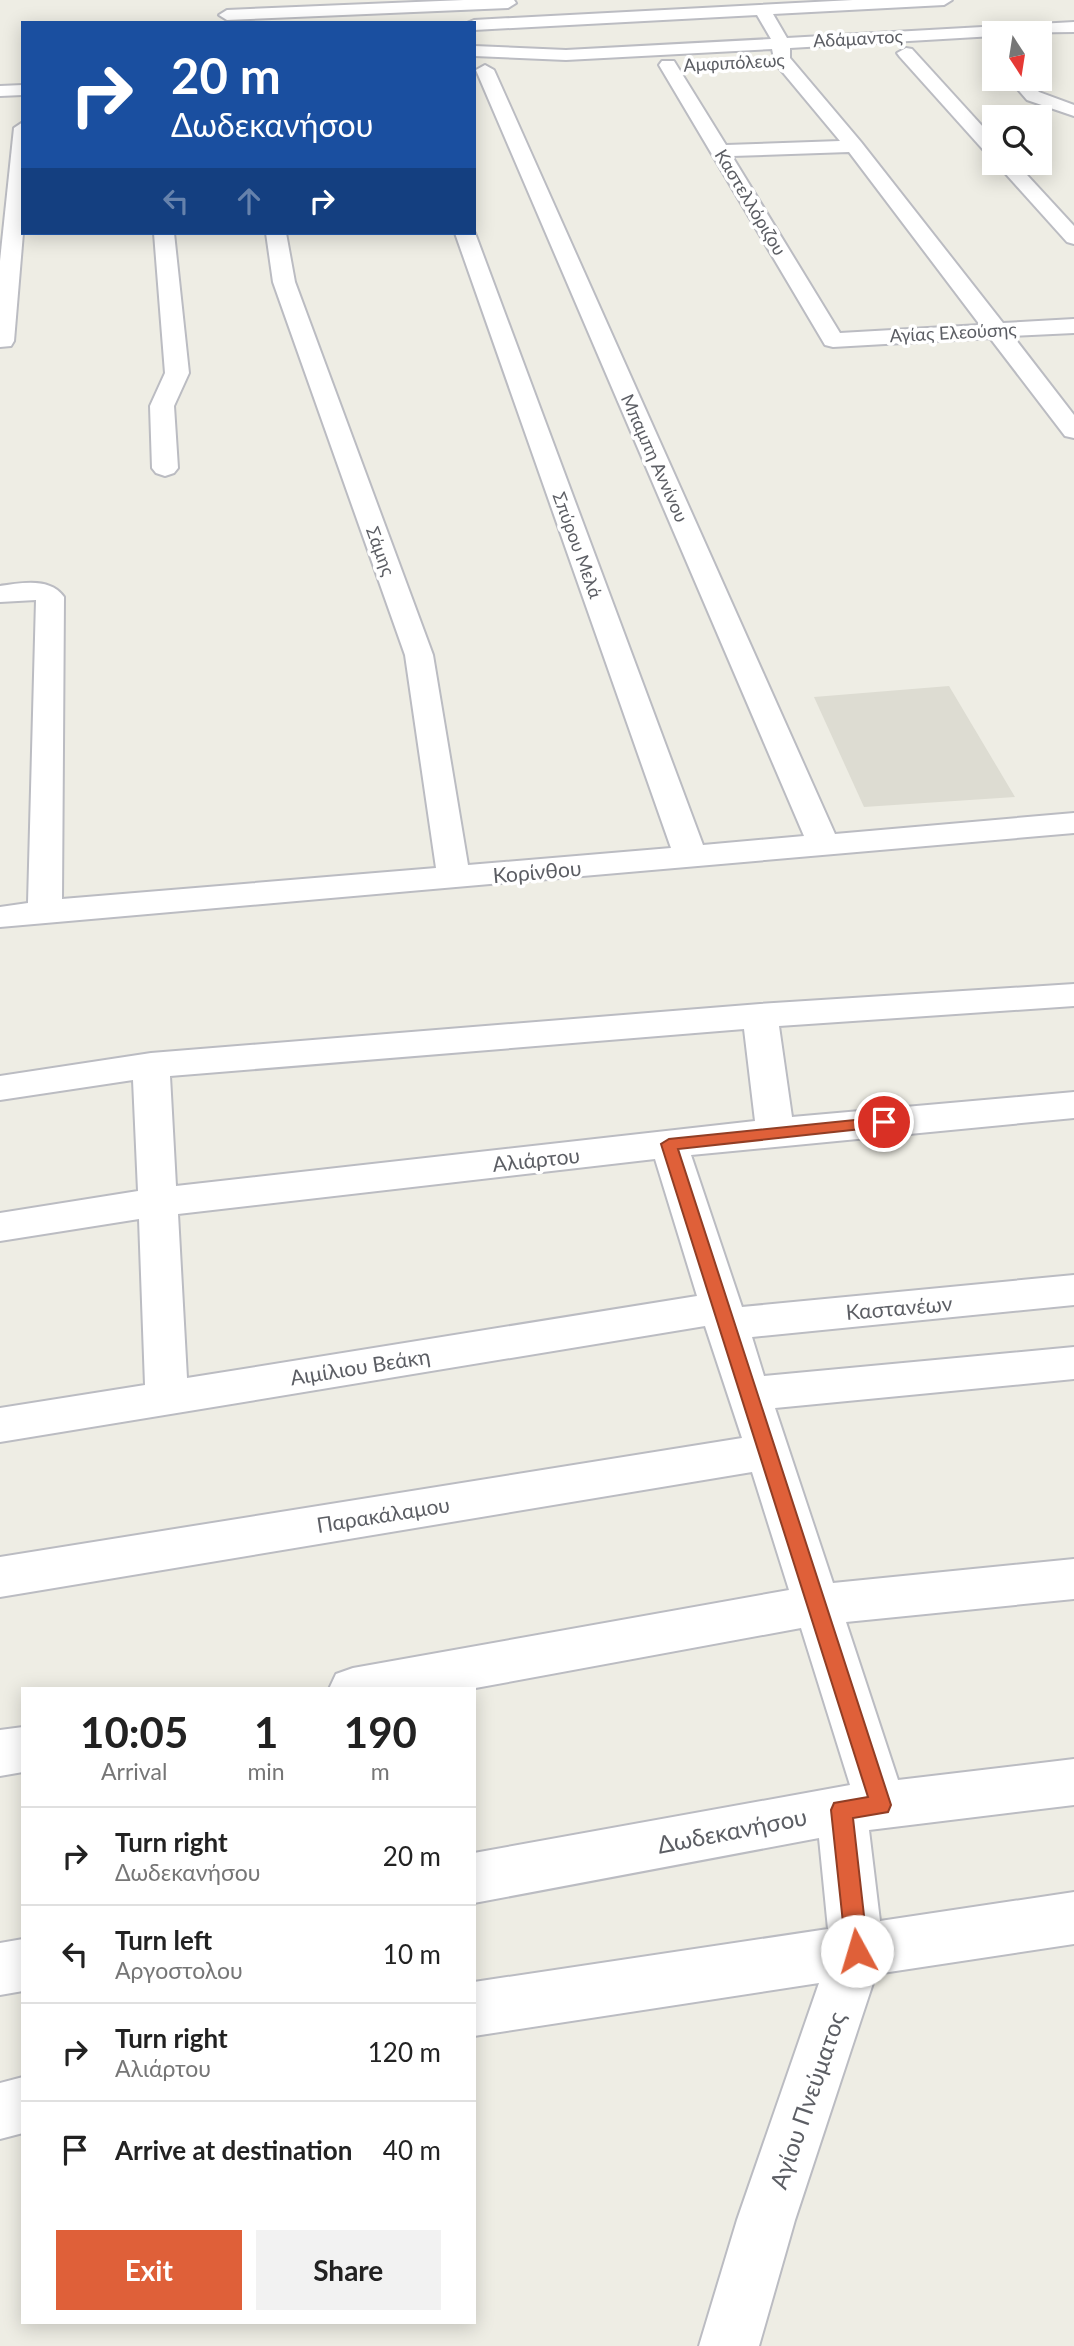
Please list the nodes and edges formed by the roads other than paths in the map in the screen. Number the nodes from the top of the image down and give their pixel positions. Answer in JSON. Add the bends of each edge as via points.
{"nodes":[{"id":1,"x":944,"y":0,"type":"edge"},
{"id":2,"x":545,"y":1,"type":"edge"},
{"id":3,"x":518,"y":2,"type":"dead end"},
{"id":4,"x":289,"y":6,"type":"edge"},
{"id":5,"x":762,"y":10,"type":"junction"},
{"id":6,"x":227,"y":15,"type":"dead end"},
{"id":7,"x":565,"y":21,"type":"junction"},
{"id":8,"x":476,"y":26,"type":"edge"},
{"id":9,"x":1074,"y":27,"type":"edge"},
{"id":10,"x":1074,"y":43,"type":"edge"},
{"id":11,"x":1052,"y":44,"type":"edge"},
{"id":12,"x":982,"y":49,"type":"edge"},
{"id":13,"x":781,"y":50,"type":"junction"},
{"id":14,"x":906,"y":53,"type":"junction"},
{"id":15,"x":568,"y":62,"type":"junction"},
{"id":16,"x":478,"y":64,"type":"edge"},
{"id":17,"x":668,"y":65,"type":"junction"},
{"id":18,"x":21,"y":90,"type":"edge"},
{"id":19,"x":0,"y":91,"type":"edge"},
{"id":20,"x":1029,"y":91,"type":"edge"},
{"id":21,"x":1051,"y":102,"type":"junction"},
{"id":22,"x":1074,"y":103,"type":"edge"},
{"id":23,"x":1074,"y":111,"type":"edge"},
{"id":24,"x":982,"y":136,"type":"edge"},
{"id":25,"x":855,"y":146,"type":"junction"},
{"id":26,"x":21,"y":150,"type":"edge"},
{"id":27,"x":720,"y":151,"type":"junction"},
{"id":28,"x":1017,"y":175,"type":"edge"},
{"id":29,"x":164,"y":235,"type":"edge"},
{"id":30,"x":276,"y":235,"type":"edge"},
{"id":31,"x":466,"y":235,"type":"edge"},
{"id":32,"x":1074,"y":237,"type":"edge"},
{"id":33,"x":1074,"y":326,"type":"edge"},
{"id":34,"x":994,"y":329,"type":"junction"},
{"id":35,"x":833,"y":340,"type":"joint"},
{"id":36,"x":4,"y":341,"type":"dead end"},
{"id":37,"x":1074,"y":431,"type":"edge"},
{"id":38,"x":165,"y":468,"type":"dead end"},
{"id":39,"x":0,"y":594,"type":"edge"},
{"id":40,"x":1072,"y":829,"type":"edge"},
{"id":41,"x":824,"y":846,"type":"junction"},
{"id":42,"x":691,"y":857,"type":"junction"},
{"id":43,"x":454,"y":878,"type":"junction"},
{"id":44,"x":45,"y":911,"type":"junction"},
{"id":45,"x":0,"y":917,"type":"edge"},
{"id":46,"x":1074,"y":995,"type":"edge"},
{"id":47,"x":760,"y":1016,"type":"junction"},
{"id":48,"x":151,"y":1065,"type":"junction"},
{"id":49,"x":0,"y":1088,"type":"edge"},
{"id":50,"x":1074,"y":1105,"type":"edge"},
{"id":51,"x":775,"y":1132,"type":"junction"},
{"id":52,"x":669,"y":1144,"type":"junction"},
{"id":53,"x":158,"y":1202,"type":"junction"},
{"id":54,"x":0,"y":1227,"type":"edge"},
{"id":55,"x":1074,"y":1290,"type":"edge"},
{"id":56,"x":722,"y":1316,"type":"junction"},
{"id":57,"x":1074,"y":1363,"type":"edge"},
{"id":58,"x":747,"y":1394,"type":"junction"},
{"id":59,"x":167,"y":1397,"type":"junction"},
{"id":60,"x":0,"y":1425,"type":"edge"},
{"id":61,"x":765,"y":1452,"type":"junction"},
{"id":62,"x":0,"y":1577,"type":"edge"},
{"id":63,"x":1074,"y":1579,"type":"edge"},
{"id":64,"x":815,"y":1605,"type":"junction"},
{"id":65,"x":364,"y":1687,"type":"edge"},
{"id":66,"x":21,"y":1749,"type":"edge"},
{"id":67,"x":0,"y":1753,"type":"edge"},
{"id":68,"x":1074,"y":1782,"type":"edge"},
{"id":69,"x":861,"y":1807,"type":"junction"},
{"id":70,"x":476,"y":1878,"type":"edge"},
{"id":71,"x":1074,"y":1918,"type":"edge"},
{"id":72,"x":857,"y":1951,"type":"junction"},
{"id":73,"x":21,"y":1965,"type":"edge"},
{"id":74,"x":0,"y":1969,"type":"edge"},
{"id":75,"x":476,"y":2009,"type":"edge"},
{"id":76,"x":21,"y":2105,"type":"edge"},
{"id":77,"x":0,"y":2110,"type":"edge"},
{"id":78,"x":729,"y":2346,"type":"edge"}],
"edges":[{"from":1,"to":5,"type":"street"},
{"from":2,"to":7,"type":"street"},
{"from":3,"to":4,"type":"street"},
{"from":4,"to":6,"type":"street"},
{"from":5,"to":7,"type":"street"},
{"from":5,"to":13,"type":"street"},
{"from":7,"to":8,"type":"street"},
{"from":7,"to":15,"type":"street"},
{"from":9,"to":13,"type":"street","name":"Αδάμαντος"},
{"from":10,"to":11,"type":"street"},
{"from":12,"to":14,"type":"street","name":"Αμφιπόλεως"},
{"from":13,"to":14,"type":"street","name":"Αμφιπόλεως"},
{"from":13,"to":15,"type":"street","name":"Αδάμαντος"},
{"from":13,"to":17,"type":"street","name":"Αμφιπόλεως"},
{"from":13,"to":25,"type":"street"},
{"from":14,"to":24,"type":"street"},
{"from":15,"to":16,"type":"street","name":"Αμφιπόλεως"},
{"from":15,"to":17,"type":"street","name":"Αμφιπόλεως"},
{"from":16,"to":41,"type":"street","name":"Μπαμπη Αννίνου"},
{"from":17,"to":27,"type":"street","name":"Καστελλόριζου"},
{"from":18,"to":19,"type":"street"},
{"from":20,"to":21,"type":"street"},
{"from":21,"to":22,"type":"street"},
{"from":21,"to":23,"type":"street"},
{"from":25,"to":27,"type":"street"},
{"from":25,"to":34,"type":"street"},
{"from":26,"to":36,"type":"street"},
{"from":27,"to":35,"type":"street","name":"Καστελλόριζου"},
{"from":28,"to":32,"type":"street"},
{"from":29,"to":38,"type":"street","via":[[177,373],[162,406]]},
{"from":30,"to":43,"type":"street","name":"Σάμης","via":[[284,282],[419,655]]},
{"from":31,"to":42,"type":"street","name":"Σπύρου Μελά"},
{"from":33,"to":34,"type":"street","name":"Αγίας Ελεούσης"},
{"from":34,"to":35,"type":"street","name":"Αγίας Ελεούσης"},
{"from":34,"to":37,"type":"street"},
{"from":39,"to":44,"type":"street","via":[[34,590],[50,597]]},
{"from":40,"to":41,"type":"street","name":"Κορίνθου"},
{"from":41,"to":42,"type":"street","name":"Κορίνθου"},
{"from":42,"to":43,"type":"street","name":"Κορίνθου"},
{"from":43,"to":44,"type":"street","name":"Κορίνθου"},
{"from":44,"to":45,"type":"street","name":"Κορίνθου"},
{"from":46,"to":47,"type":"street"},
{"from":47,"to":48,"type":"street"},
{"from":47,"to":51,"type":"street"},
{"from":48,"to":49,"type":"street"},
{"from":48,"to":53,"type":"street"},
{"from":50,"to":51,"type":"street","name":"Αλιάρτου"},
{"from":51,"to":52,"type":"street","name":"Αλιάρτου"},
{"from":52,"to":53,"type":"street","name":"Αλιάρτου"},
{"from":52,"to":56,"type":"street","name":"Αγίου Πνεύματος"},
{"from":53,"to":54,"type":"street","name":"Αλιάρτου"},
{"from":53,"to":59,"type":"street"},
{"from":55,"to":56,"type":"street","name":"Καστανέων"},
{"from":56,"to":58,"type":"street","name":"Αγίου Πνεύματος"},
{"from":56,"to":59,"type":"street","name":"Αιμίλιου Βεάκη"},
{"from":57,"to":58,"type":"street"},
{"from":58,"to":61,"type":"street","name":"Αγίου Πνεύματος"},
{"from":59,"to":60,"type":"street","name":"Αιμίλιου Βεάκη"},
{"from":61,"to":62,"type":"street","name":"Παρακάλαμου"},
{"from":61,"to":64,"type":"street","name":"Αγίου Πνεύματος"},
{"from":63,"to":64,"type":"street"},
{"from":64,"to":65,"type":"street"},
{"from":64,"to":69,"type":"street","name":"Αγίου Πνεύματος"},
{"from":66,"to":67,"type":"street"},
{"from":68,"to":69,"type":"street","name":"Δωδεκανήσου"},
{"from":69,"to":70,"type":"street","name":"Δωδεκανήσου"},
{"from":69,"to":72,"type":"street","name":"Αγίου Πνεύματος"},
{"from":71,"to":72,"type":"street"},
{"from":72,"to":75,"type":"street"},
{"from":72,"to":78,"type":"street","name":"Αγίου Πνεύματος","via":[[766,2220]]},
{"from":73,"to":74,"type":"street"},
{"from":76,"to":77,"type":"street"}]}
